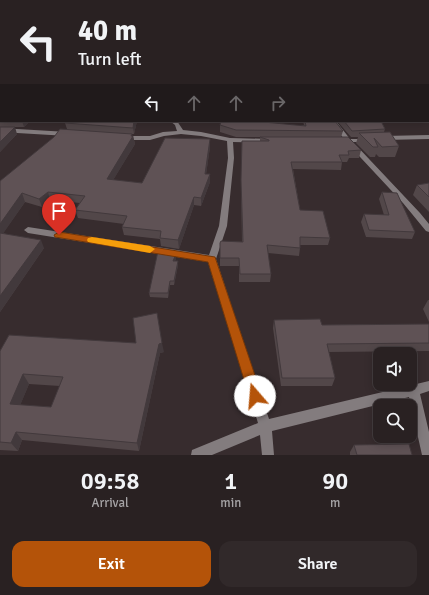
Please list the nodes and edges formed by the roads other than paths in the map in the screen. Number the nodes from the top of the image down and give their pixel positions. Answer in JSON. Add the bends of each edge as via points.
{"nodes":[{"id":1,"x":174,"y":122,"type":"edge"},
{"id":2,"x":334,"y":122,"type":"edge"},
{"id":3,"x":0,"y":130,"type":"edge"},
{"id":4,"x":181,"y":132,"type":"junction"},
{"id":5,"x":78,"y":134,"type":"edge"},
{"id":6,"x":429,"y":137,"type":"edge"},
{"id":7,"x":116,"y":138,"type":"edge"},
{"id":8,"x":230,"y":140,"type":"junction"},
{"id":9,"x":276,"y":141,"type":"edge"},
{"id":10,"x":347,"y":141,"type":"junction"},
{"id":11,"x":334,"y":142,"type":"edge"},
{"id":12,"x":429,"y":229,"type":"edge"},
{"id":13,"x":28,"y":230,"type":"dead end"},
{"id":14,"x":212,"y":259,"type":"junction"},
{"id":15,"x":429,"y":386,"type":"edge"},
{"id":16,"x":417,"y":389,"type":"edge"},
{"id":17,"x":409,"y":391,"type":"edge"},
{"id":18,"x":413,"y":391,"type":"edge"},
{"id":19,"x":265,"y":426,"type":"junction"},
{"id":20,"x":197,"y":455,"type":"edge"},
{"id":21,"x":268,"y":455,"type":"edge"},
{"id":22,"x":428,"y":455,"type":"edge"}],
"edges":[{"from":1,"to":4,"type":"street"},
{"from":2,"to":10,"type":"street"},
{"from":3,"to":5,"type":"street"},
{"from":4,"to":7,"type":"street","via":[[150,138]]},
{"from":4,"to":8,"type":"street"},
{"from":6,"to":10,"type":"street"},
{"from":8,"to":9,"type":"street"},
{"from":8,"to":14,"type":"street","via":[[231,158],[223,226]]},
{"from":10,"to":11,"type":"street"},
{"from":10,"to":12,"type":"street"},
{"from":13,"to":14,"type":"street"},
{"from":14,"to":19,"type":"street"},
{"from":15,"to":16,"type":"street"},
{"from":17,"to":19,"type":"street"},
{"from":18,"to":22,"type":"street"},
{"from":19,"to":20,"type":"street"},
{"from":19,"to":21,"type":"street"}]}
